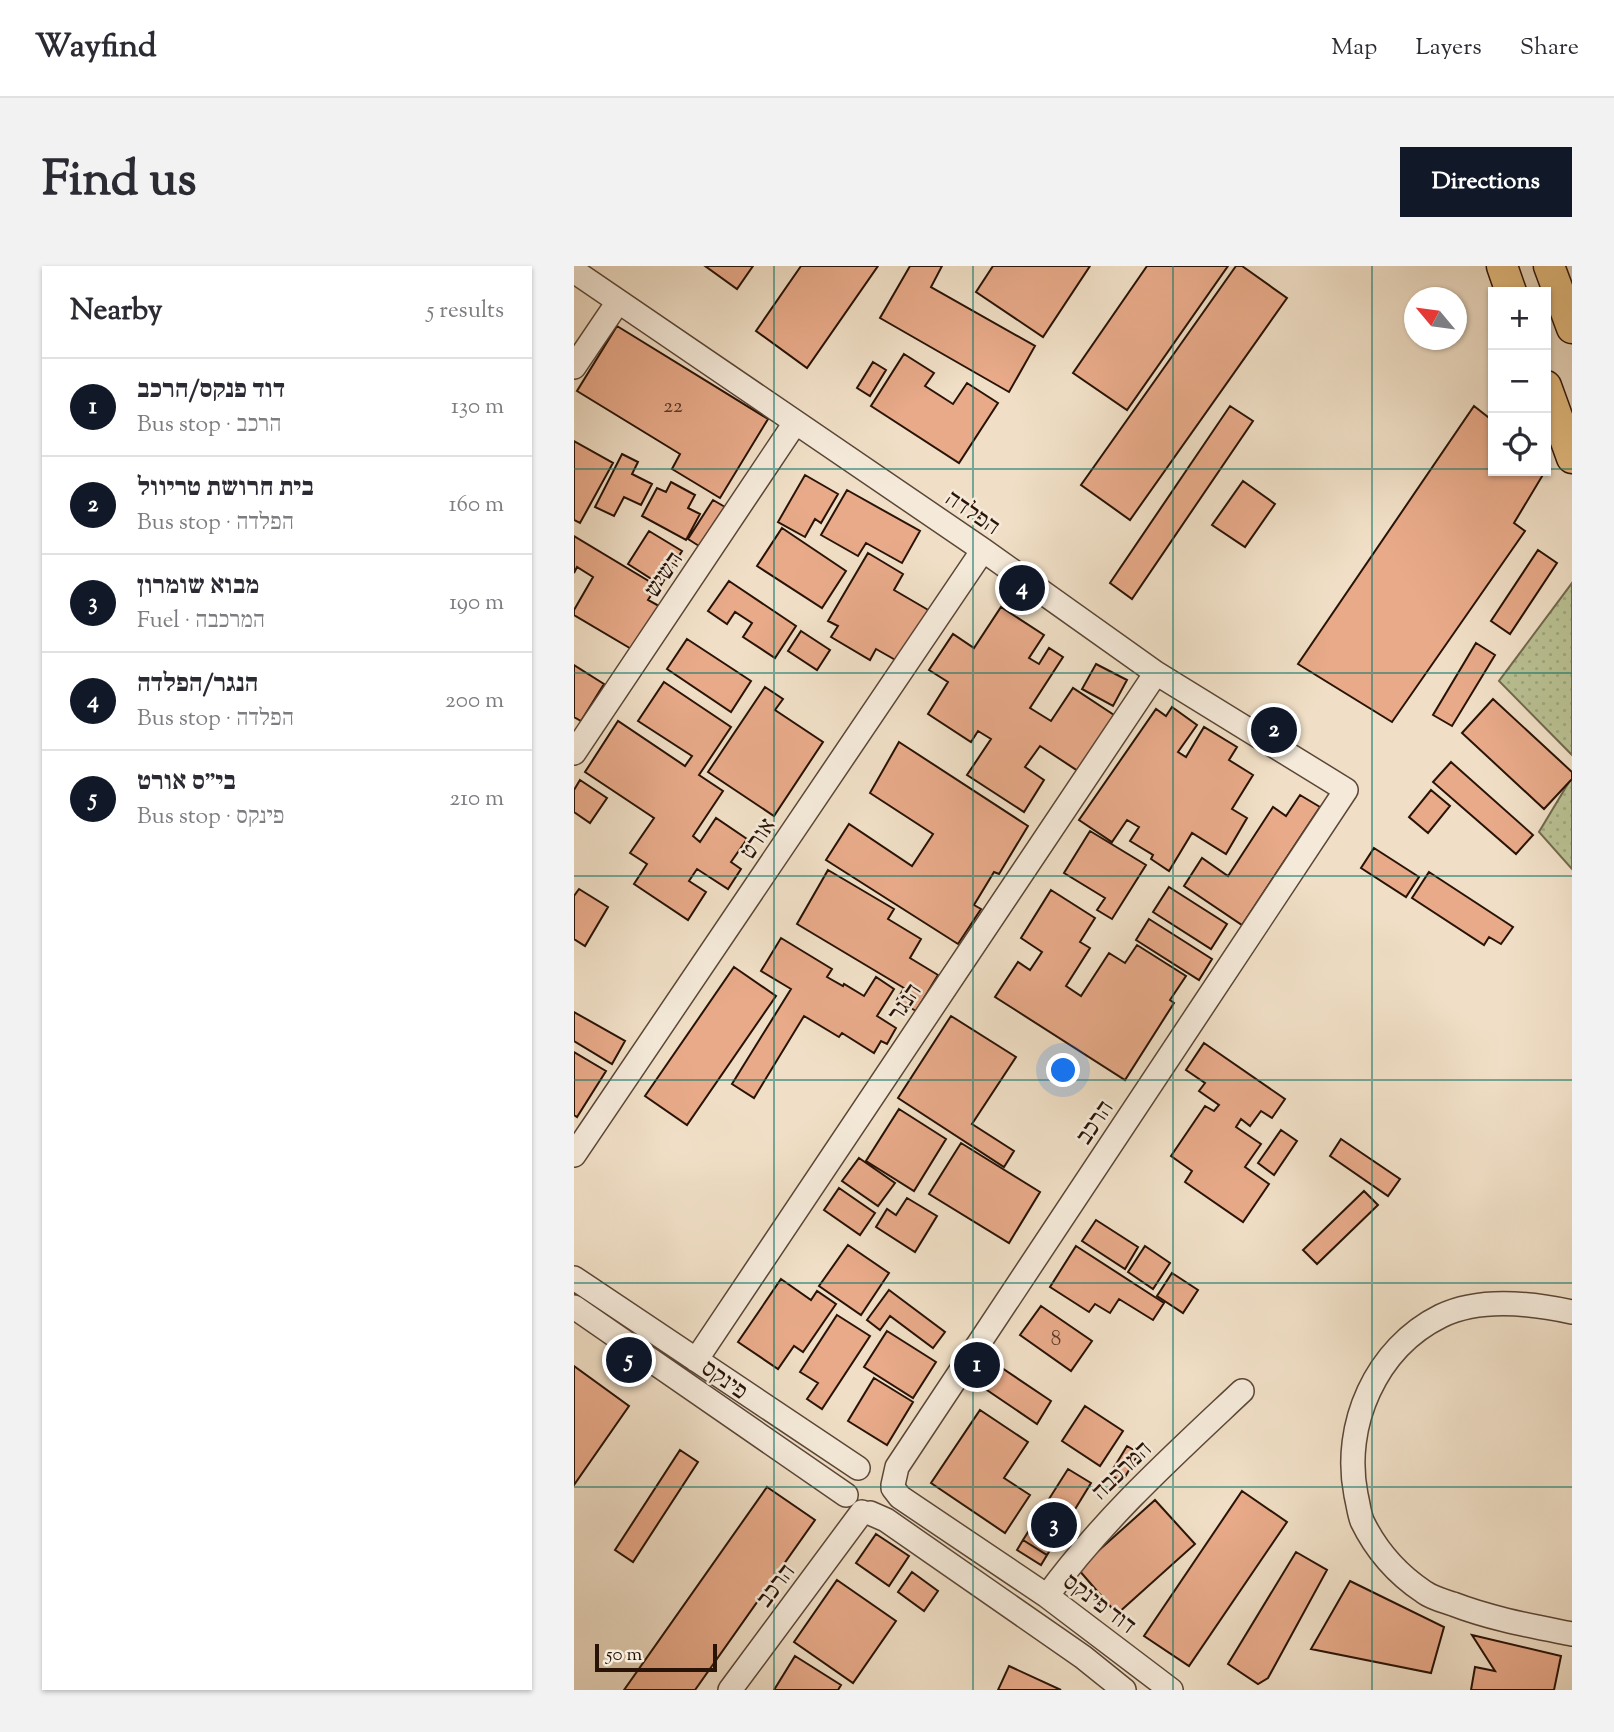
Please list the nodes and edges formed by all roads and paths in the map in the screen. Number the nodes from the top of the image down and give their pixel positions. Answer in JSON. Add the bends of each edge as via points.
{"nodes":[{"id":1,"x":1502,"y":266,"type":"edge"},
{"id":2,"x":1549,"y":266,"type":"edge"},
{"id":3,"x":574,"y":271,"type":"edge"},
{"id":4,"x":1509,"y":287,"type":"edge"},
{"id":5,"x":618,"y":302,"type":"junction"},
{"id":6,"x":1572,"y":328,"type":"edge"},
{"id":7,"x":574,"y":367,"type":"edge"},
{"id":8,"x":1551,"y":400,"type":"edge"},
{"id":9,"x":795,"y":423,"type":"junction"},
{"id":10,"x":1572,"y":458,"type":"edge"},
{"id":11,"x":983,"y":550,"type":"junction"},
{"id":12,"x":1156,"y":673,"type":"junction"},
{"id":13,"x":574,"y":753,"type":"edge"},
{"id":14,"x":1346,"y":790,"type":"joint"},
{"id":15,"x":574,"y":1156,"type":"edge"},
{"id":16,"x":574,"y":1278,"type":"edge"},
{"id":17,"x":574,"y":1307,"type":"edge"},
{"id":18,"x":1572,"y":1311,"type":"edge"},
{"id":19,"x":696,"y":1360,"type":"junction"},
{"id":20,"x":1242,"y":1391,"type":"dead end"},
{"id":21,"x":858,"y":1468,"type":"junction"},
{"id":22,"x":893,"y":1487,"type":"junction"},
{"id":23,"x":846,"y":1495,"type":"junction"},
{"id":24,"x":866,"y":1512,"type":"junction"},
{"id":25,"x":1047,"y":1596,"type":"junction"},
{"id":26,"x":1572,"y":1634,"type":"edge"},
{"id":27,"x":730,"y":1690,"type":"edge"},
{"id":28,"x":1124,"y":1690,"type":"edge"},
{"id":29,"x":1171,"y":1690,"type":"edge"}],
"edges":[{"from":1,"to":4,"type":"main road"},
{"from":2,"to":6,"type":"main road"},
{"from":3,"to":5,"type":"street","name":"הפלדה"},
{"from":5,"to":7,"type":"street"},
{"from":5,"to":9,"type":"street","name":"הפלדה"},
{"from":8,"to":10,"type":"main road"},
{"from":9,"to":11,"type":"street","name":"הפלדה"},
{"from":9,"to":13,"type":"street","name":"השיש"},
{"from":11,"to":12,"type":"street","name":"הפלדה"},
{"from":11,"to":15,"type":"street","name":"אורט"},
{"from":12,"to":14,"type":"street","name":"הפלדה"},
{"from":12,"to":19,"type":"street","name":"הנגר"},
{"from":14,"to":22,"type":"street","name":"הרכב","via":[[897,1467]]},
{"from":16,"to":19,"type":"street"},
{"from":17,"to":23,"type":"street","name":"פינקס"},
{"from":18,"to":26,"type":"street","via":[[1491,1302],[1442,1315],[1402,1343],[1373,1380],[1356,1425],[1352,1472],[1361,1518],[1385,1560],[1425,1594],[1483,1615]]},
{"from":19,"to":21,"type":"street"},
{"from":20,"to":25,"type":"street","name":"המרכבה","via":[[1107,1521]]},
{"from":21,"to":22,"type":"street","via":[[878,1466],[889,1475]]},
{"from":21,"to":23,"type":"street","via":[[847,1480]]},
{"from":22,"to":24,"type":"street","via":[[884,1507]]},
{"from":22,"to":25,"type":"street","name":"דוד פינקס","via":[[900,1497]]},
{"from":23,"to":24,"type":"street","via":[[855,1508]]},
{"from":24,"to":27,"type":"street","name":"הרכב"},
{"from":24,"to":28,"type":"street","via":[[886,1520]]},
{"from":25,"to":29,"type":"street","name":"דוד פינקס"}]}
